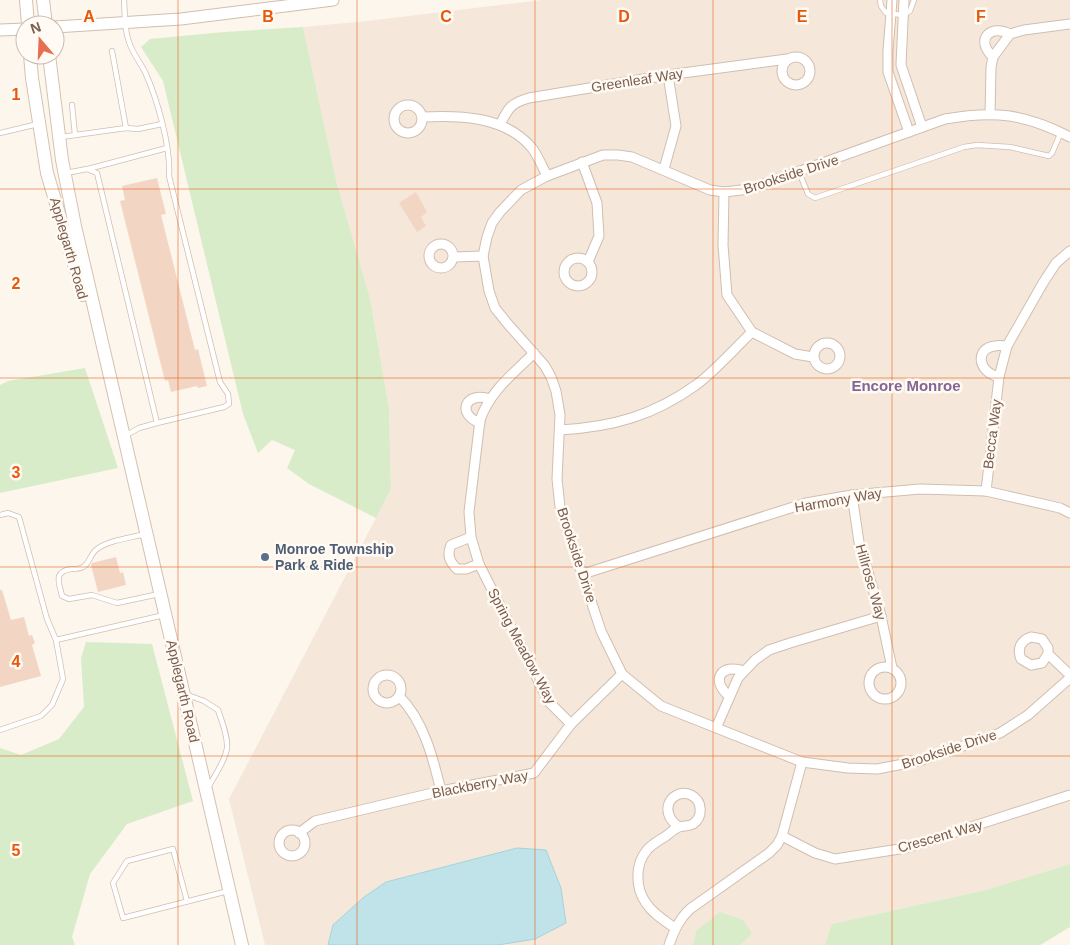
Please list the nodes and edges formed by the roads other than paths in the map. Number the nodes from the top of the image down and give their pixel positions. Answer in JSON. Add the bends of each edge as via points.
{"nodes":[{"id":1,"x":26,"y":0,"type":"edge"},
{"id":2,"x":43,"y":0,"type":"edge"},
{"id":3,"x":124,"y":0,"type":"edge"},
{"id":4,"x":333,"y":0,"type":"edge"},
{"id":5,"x":880,"y":0,"type":"edge"},
{"id":6,"x":892,"y":0,"type":"edge"},
{"id":7,"x":904,"y":0,"type":"edge"},
{"id":8,"x":914,"y":0,"type":"edge"},
{"id":9,"x":890,"y":14,"type":"junction"},
{"id":10,"x":27,"y":15,"type":"edge"},
{"id":11,"x":45,"y":15,"type":"edge"},
{"id":12,"x":903,"y":15,"type":"junction"},
{"id":13,"x":126,"y":22,"type":"junction"},
{"id":14,"x":1070,"y":24,"type":"edge"},
{"id":15,"x":65,"y":26,"type":"edge"},
{"id":16,"x":15,"y":29,"type":"edge"},
{"id":17,"x":0,"y":30,"type":"edge"},
{"id":18,"x":1010,"y":34,"type":"junction"},
{"id":19,"x":112,"y":52,"type":"dead end"},
{"id":20,"x":993,"y":57,"type":"junction"},
{"id":21,"x":787,"y":58,"type":"dead end"},
{"id":22,"x":31,"y":65,"type":"edge"},
{"id":23,"x":50,"y":65,"type":"edge"},
{"id":24,"x":668,"y":75,"type":"junction"},
{"id":25,"x":72,"y":105,"type":"dead end"},
{"id":26,"x":990,"y":114,"type":"junction"},
{"id":27,"x":422,"y":116,"type":"dead end"},
{"id":28,"x":40,"y":124,"type":"junction"},
{"id":29,"x":162,"y":124,"type":"junction"},
{"id":30,"x":500,"y":125,"type":"junction"},
{"id":31,"x":922,"y":127,"type":"junction"},
{"id":32,"x":126,"y":128,"type":"junction"},
{"id":33,"x":909,"y":132,"type":"junction"},
{"id":34,"x":1060,"y":132,"type":"junction"},
{"id":35,"x":0,"y":133,"type":"edge"},
{"id":36,"x":75,"y":135,"type":"junction"},
{"id":37,"x":59,"y":137,"type":"junction"},
{"id":38,"x":1070,"y":137,"type":"edge"},
{"id":39,"x":167,"y":148,"type":"junction"},
{"id":40,"x":582,"y":162,"type":"junction"},
{"id":41,"x":87,"y":169,"type":"junction"},
{"id":42,"x":664,"y":169,"type":"junction"},
{"id":43,"x":799,"y":172,"type":"junction"},
{"id":44,"x":64,"y":174,"type":"junction"},
{"id":45,"x":547,"y":176,"type":"junction"},
{"id":46,"x":724,"y":192,"type":"junction"},
{"id":47,"x":1070,"y":250,"type":"edge"},
{"id":48,"x":483,"y":256,"type":"junction"},
{"id":49,"x":454,"y":257,"type":"dead end"},
{"id":50,"x":588,"y":262,"type":"dead end"},
{"id":51,"x":752,"y":332,"type":"junction"},
{"id":52,"x":1007,"y":346,"type":"junction"},
{"id":53,"x":534,"y":353,"type":"junction"},
{"id":54,"x":813,"y":357,"type":"dead end"},
{"id":55,"x":999,"y":377,"type":"junction"},
{"id":56,"x":490,"y":399,"type":"junction"},
{"id":57,"x":157,"y":423,"type":"junction"},
{"id":58,"x":480,"y":423,"type":"junction"},
{"id":59,"x":560,"y":430,"type":"junction"},
{"id":60,"x":124,"y":437,"type":"junction"},
{"id":61,"x":986,"y":491,"type":"junction"},
{"id":62,"x":852,"y":495,"type":"junction"},
{"id":63,"x":1070,"y":513,"type":"edge"},
{"id":64,"x":0,"y":515,"type":"edge"},
{"id":65,"x":146,"y":534,"type":"junction"},
{"id":66,"x":470,"y":537,"type":"junction"},
{"id":67,"x":479,"y":564,"type":"junction"},
{"id":68,"x":583,"y":574,"type":"junction"},
{"id":69,"x":160,"y":594,"type":"junction"},
{"id":70,"x":165,"y":615,"type":"junction"},
{"id":71,"x":882,"y":616,"type":"junction"},
{"id":72,"x":56,"y":640,"type":"junction"},
{"id":73,"x":1048,"y":654,"type":"dead end"},
{"id":74,"x":892,"y":668,"type":"dead end"},
{"id":75,"x":744,"y":671,"type":"junction"},
{"id":76,"x":622,"y":674,"type":"junction"},
{"id":77,"x":1070,"y":676,"type":"edge"},
{"id":78,"x":184,"y":694,"type":"junction"},
{"id":79,"x":399,"y":696,"type":"dead end"},
{"id":80,"x":730,"y":696,"type":"junction"},
{"id":81,"x":571,"y":724,"type":"junction"},
{"id":82,"x":716,"y":728,"type":"junction"},
{"id":83,"x":0,"y":730,"type":"edge"},
{"id":84,"x":802,"y":762,"type":"junction"},
{"id":85,"x":206,"y":791,"type":"junction"},
{"id":86,"x":441,"y":791,"type":"junction"},
{"id":87,"x":1070,"y":795,"type":"edge"},
{"id":88,"x":679,"y":827,"type":"dead end"},
{"id":89,"x":299,"y":832,"type":"dead end"},
{"id":90,"x":782,"y":836,"type":"junction"},
{"id":91,"x":230,"y":890,"type":"junction"},
{"id":92,"x":187,"y":902,"type":"junction"},
{"id":93,"x":675,"y":928,"type":"junction"},
{"id":94,"x":242,"y":945,"type":"edge"},
{"id":95,"x":669,"y":945,"type":"edge"}],
"edges":[{"from":1,"to":10,"type":"main road"},
{"from":2,"to":11,"type":"main road"},
{"from":3,"to":13,"type":"lane"},
{"from":4,"to":13,"type":"street","via":[[181,19]]},
{"from":5,"to":9,"type":"lane","via":[[883,10]]},
{"from":6,"to":9,"type":"street"},
{"from":7,"to":12,"type":"street"},
{"from":8,"to":12,"type":"lane","via":[[910,11]]},
{"from":9,"to":12,"type":"lane"},
{"from":9,"to":33,"type":"street","via":[[888,72]]},
{"from":12,"to":31,"type":"street","via":[[901,65]]},
{"from":13,"to":15,"type":"street"},
{"from":13,"to":29,"type":"lane","via":[[129,43],[154,92]]},
{"from":14,"to":18,"type":"street"},
{"from":16,"to":17,"type":"street"},
{"from":18,"to":20,"type":"street"},
{"from":18,"to":20,"type":"street","via":[[1004,31],[987,35],[984,44]]},
{"from":19,"to":32,"type":"lane"},
{"from":20,"to":26,"type":"street"},
{"from":21,"to":24,"type":"street","name":"Greenleaf Way"},
{"from":22,"to":28,"type":"main road","name":"Applegarth Road"},
{"from":23,"to":37,"type":"main road","name":"Applegarth Road"},
{"from":24,"to":30,"type":"street","name":"Greenleaf Way","via":[[529,98],[508,109]]},
{"from":24,"to":42,"type":"street","via":[[676,126]]},
{"from":25,"to":36,"type":"lane"},
{"from":26,"to":31,"type":"street","name":"Brookside Drive","via":[[970,115]]},
{"from":26,"to":34,"type":"street","name":"Brookside Drive","via":[[1030,119]]},
{"from":27,"to":30,"type":"street","via":[[475,118]]},
{"from":28,"to":35,"type":"lane"},
{"from":28,"to":60,"type":"main road","name":"Applegarth Road","via":[[47,173]]},
{"from":29,"to":32,"type":"lane"},
{"from":29,"to":39,"type":"lane"},
{"from":30,"to":45,"type":"street","via":[[531,147]]},
{"from":31,"to":33,"type":"street","name":"Brookside Drive"},
{"from":32,"to":36,"type":"lane"},
{"from":33,"to":43,"type":"street","name":"Brookside Drive"},
{"from":34,"to":38,"type":"street","name":"Brookside Drive"},
{"from":34,"to":43,"type":"lane","via":[[1049,156],[1010,147],[964,147],[815,198],[808,194]]},
{"from":36,"to":37,"type":"lane"},
{"from":37,"to":44,"type":"main road","name":"Applegarth Road"},
{"from":39,"to":41,"type":"lane"},
{"from":39,"to":57,"type":"lane","via":[[169,176],[220,382],[228,394],[229,404]]},
{"from":40,"to":42,"type":"street","name":"Brookside Drive","via":[[603,155],[618,155]]},
{"from":40,"to":45,"type":"street","name":"Brookside Drive"},
{"from":40,"to":50,"type":"street","via":[[597,202],[599,236]]},
{"from":41,"to":44,"type":"lane"},
{"from":41,"to":57,"type":"lane","via":[[97,173]]},
{"from":42,"to":46,"type":"street","name":"Brookside Drive","via":[[698,186]]},
{"from":43,"to":46,"type":"street","name":"Brookside Drive","via":[[741,191]]},
{"from":44,"to":60,"type":"main road","name":"Applegarth Road"},
{"from":45,"to":48,"type":"street","name":"Brookside Drive","via":[[521,190],[500,212],[490,230]]},
{"from":46,"to":51,"type":"street","via":[[723,245],[727,295]]},
{"from":47,"to":52,"type":"street","name":"Becca Way","via":[[1056,263]]},
{"from":48,"to":49,"type":"street"},
{"from":48,"to":53,"type":"street","name":"Brookside Drive","via":[[495,308]]},
{"from":51,"to":54,"type":"street","via":[[795,354]]},
{"from":51,"to":59,"type":"street","via":[[698,384],[671,401],[640,416],[611,424]]},
{"from":52,"to":55,"type":"street","name":"Becca Way"},
{"from":52,"to":55,"type":"street","via":[[994,346],[983,353],[983,368]]},
{"from":53,"to":56,"type":"street","name":"Spring Meadow Way"},
{"from":53,"to":59,"type":"street","name":"Brookside Drive","via":[[548,372],[556,391]]},
{"from":55,"to":61,"type":"street","name":"Becca Way"},
{"from":56,"to":58,"type":"street","name":"Spring Meadow Way"},
{"from":56,"to":58,"type":"street","via":[[480,396],[468,401],[466,412]]},
{"from":57,"to":60,"type":"lane"},
{"from":58,"to":66,"type":"street","name":"Spring Meadow Way","via":[[469,512]]},
{"from":59,"to":68,"type":"street","name":"Brookside Drive","via":[[557,479],[560,507]]},
{"from":60,"to":65,"type":"main road","name":"Applegarth Road"},
{"from":61,"to":62,"type":"street","name":"Harmony Way","via":[[920,489]]},
{"from":61,"to":63,"type":"street","name":"Harmony Way"},
{"from":62,"to":68,"type":"street","name":"Harmony Way","via":[[806,503]]},
{"from":62,"to":71,"type":"street","name":"Hillrose Way","via":[[859,542]]},
{"from":64,"to":72,"type":"lane","via":[[8,513],[19,517],[47,619]]},
{"from":65,"to":69,"type":"main road","name":"Applegarth Road"},
{"from":65,"to":69,"type":"lane","via":[[94,550],[82,568],[64,570],[58,579],[62,596],[69,599],[92,596],[117,603]]},
{"from":66,"to":67,"type":"street","name":"Spring Meadow Way"},
{"from":66,"to":67,"type":"street","via":[[451,545],[448,557],[457,568],[466,569]]},
{"from":67,"to":81,"type":"street","name":"Spring Meadow Way","via":[[549,702]]},
{"from":68,"to":76,"type":"street","name":"Brookside Drive","via":[[601,631]]},
{"from":69,"to":70,"type":"main road","name":"Applegarth Road"},
{"from":70,"to":72,"type":"lane"},
{"from":70,"to":78,"type":"main road","name":"Applegarth Road"},
{"from":71,"to":74,"type":"street","name":"Hillrose Way"},
{"from":71,"to":75,"type":"street","via":[[769,650]]},
{"from":72,"to":83,"type":"lane","via":[[63,679],[52,705],[41,716]]},
{"from":73,"to":77,"type":"street"},
{"from":75,"to":80,"type":"street"},
{"from":75,"to":80,"type":"street","via":[[734,668],[723,671],[719,683]]},
{"from":76,"to":81,"type":"street","name":"Blackberry Way"},
{"from":76,"to":82,"type":"street","name":"Brookside Drive","via":[[661,706]]},
{"from":77,"to":84,"type":"street","name":"Brookside Drive","via":[[1028,715],[1000,733],[919,761],[877,769]]},
{"from":78,"to":85,"type":"main road","name":"Applegarth Road"},
{"from":78,"to":85,"type":"lane","via":[[218,710],[225,733],[226,748],[222,761]]},
{"from":79,"to":86,"type":"street","via":[[409,706],[430,747]]},
{"from":80,"to":82,"type":"street"},
{"from":81,"to":86,"type":"street","name":"Blackberry Way","via":[[534,773]]},
{"from":82,"to":84,"type":"street","name":"Brookside Drive"},
{"from":84,"to":90,"type":"street"},
{"from":85,"to":91,"type":"main road","name":"Applegarth Road"},
{"from":86,"to":89,"type":"street","name":"Blackberry Way","via":[[315,820]]},
{"from":87,"to":90,"type":"street","name":"Crescent Way","via":[[906,848],[835,859]]},
{"from":88,"to":93,"type":"street","via":[[649,848],[639,865],[638,880],[640,894],[646,904]]},
{"from":90,"to":93,"type":"street","via":[[769,853],[690,908]]},
{"from":91,"to":92,"type":"lane"},
{"from":91,"to":94,"type":"main road","name":"Applegarth Road"},
{"from":92,"to":92,"type":"lane","via":[[123,918],[113,883],[127,861],[173,848]]},
{"from":93,"to":95,"type":"street"}]}
